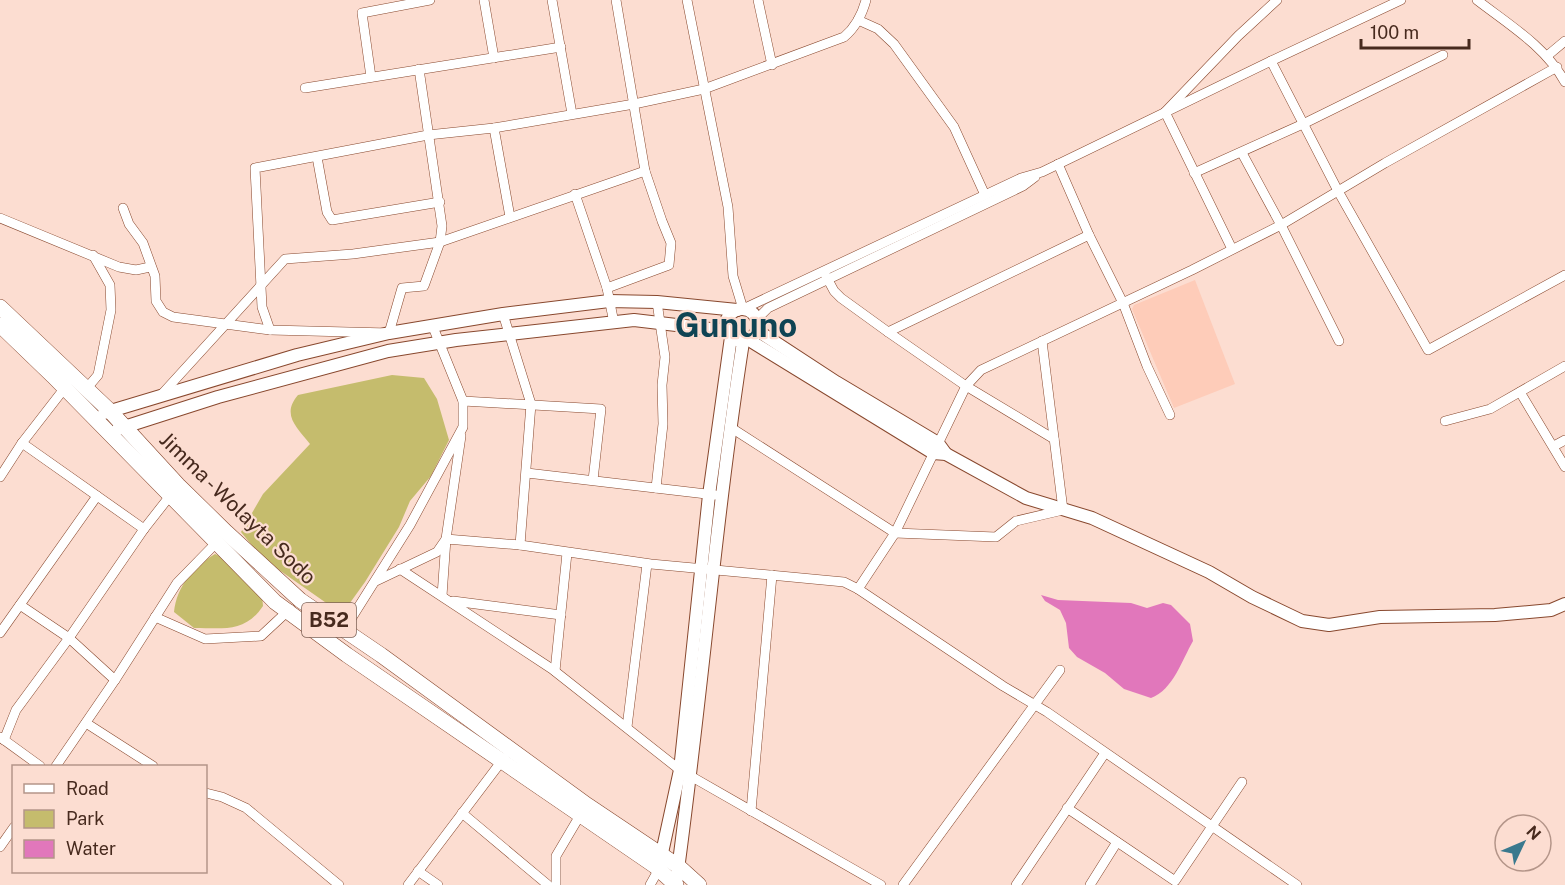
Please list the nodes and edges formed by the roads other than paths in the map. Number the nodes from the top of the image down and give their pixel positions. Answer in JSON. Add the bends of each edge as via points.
{"nodes":[{"id":1,"x":430,"y":0,"type":"edge"},
{"id":2,"x":484,"y":0,"type":"edge"},
{"id":3,"x":552,"y":0,"type":"edge"},
{"id":4,"x":616,"y":0,"type":"edge"},
{"id":5,"x":687,"y":0,"type":"edge"},
{"id":6,"x":758,"y":0,"type":"edge"},
{"id":7,"x":866,"y":0,"type":"edge"},
{"id":8,"x":1277,"y":0,"type":"edge"},
{"id":9,"x":1401,"y":0,"type":"edge"},
{"id":10,"x":1476,"y":0,"type":"edge"},
{"id":11,"x":858,"y":20,"type":"junction"},
{"id":12,"x":1565,"y":41,"type":"edge"},
{"id":13,"x":561,"y":47,"type":"junction"},
{"id":14,"x":1443,"y":55,"type":"dead end"},
{"id":15,"x":1547,"y":56,"type":"junction"},
{"id":16,"x":494,"y":58,"type":"junction"},
{"id":17,"x":1271,"y":60,"type":"junction"},
{"id":18,"x":772,"y":65,"type":"junction"},
{"id":19,"x":1557,"y":67,"type":"junction"},
{"id":20,"x":419,"y":69,"type":"junction"},
{"id":21,"x":371,"y":77,"type":"junction"},
{"id":22,"x":1565,"y":82,"type":"edge"},
{"id":23,"x":305,"y":88,"type":"dead end"},
{"id":24,"x":704,"y":89,"type":"junction"},
{"id":25,"x":634,"y":104,"type":"junction"},
{"id":26,"x":1165,"y":112,"type":"junction"},
{"id":27,"x":573,"y":114,"type":"junction"},
{"id":28,"x":1303,"y":124,"type":"junction"},
{"id":29,"x":494,"y":128,"type":"junction"},
{"id":30,"x":428,"y":135,"type":"junction"},
{"id":31,"x":1242,"y":153,"type":"junction"},
{"id":32,"x":317,"y":157,"type":"junction"},
{"id":33,"x":1058,"y":164,"type":"junction"},
{"id":34,"x":645,"y":171,"type":"junction"},
{"id":35,"x":1042,"y":172,"type":"junction"},
{"id":36,"x":1194,"y":173,"type":"junction"},
{"id":37,"x":1338,"y":191,"type":"junction"},
{"id":38,"x":575,"y":194,"type":"junction"},
{"id":39,"x":985,"y":195,"type":"junction"},
{"id":40,"x":440,"y":202,"type":"junction"},
{"id":41,"x":123,"y":208,"type":"dead end"},
{"id":42,"x":510,"y":217,"type":"junction"},
{"id":43,"x":0,"y":218,"type":"edge"},
{"id":44,"x":1281,"y":225,"type":"junction"},
{"id":45,"x":1089,"y":235,"type":"junction"},
{"id":46,"x":440,"y":242,"type":"junction"},
{"id":47,"x":1232,"y":249,"type":"junction"},
{"id":48,"x":93,"y":255,"type":"junction"},
{"id":49,"x":150,"y":267,"type":"junction"},
{"id":50,"x":1565,"y":275,"type":"edge"},
{"id":51,"x":826,"y":276,"type":"junction"},
{"id":52,"x":261,"y":286,"type":"junction"},
{"id":53,"x":608,"y":295,"type":"junction"},
{"id":54,"x":657,"y":302,"type":"junction"},
{"id":55,"x":1123,"y":303,"type":"junction"},
{"id":56,"x":0,"y":307,"type":"edge"},
{"id":57,"x":740,"y":309,"type":"junction"},
{"id":58,"x":503,"y":314,"type":"junction"},
{"id":59,"x":614,"y":323,"type":"junction"},
{"id":60,"x":660,"y":323,"type":"junction"},
{"id":61,"x":227,"y":324,"type":"junction"},
{"id":62,"x":0,"y":325,"type":"edge"},
{"id":63,"x":433,"y":327,"type":"junction"},
{"id":64,"x":270,"y":330,"type":"junction"},
{"id":65,"x":888,"y":332,"type":"junction"},
{"id":66,"x":389,"y":333,"type":"junction"},
{"id":67,"x":752,"y":333,"type":"junction"},
{"id":68,"x":729,"y":334,"type":"junction"},
{"id":69,"x":509,"y":335,"type":"junction"},
{"id":70,"x":1042,"y":341,"type":"junction"},
{"id":71,"x":1339,"y":342,"type":"dead end"},
{"id":72,"x":439,"y":343,"type":"junction"},
{"id":73,"x":1565,"y":366,"type":"edge"},
{"id":74,"x":69,"y":382,"type":"junction"},
{"id":75,"x":966,"y":386,"type":"junction"},
{"id":76,"x":87,"y":388,"type":"junction"},
{"id":77,"x":1520,"y":392,"type":"junction"},
{"id":78,"x":162,"y":394,"type":"junction"},
{"id":79,"x":463,"y":400,"type":"junction"},
{"id":80,"x":531,"y":404,"type":"junction"},
{"id":81,"x":110,"y":411,"type":"junction"},
{"id":82,"x":1170,"y":415,"type":"dead end"},
{"id":83,"x":93,"y":417,"type":"junction"},
{"id":84,"x":1445,"y":421,"type":"dead end"},
{"id":85,"x":124,"y":426,"type":"junction"},
{"id":86,"x":730,"y":427,"type":"junction"},
{"id":87,"x":463,"y":428,"type":"junction"},
{"id":88,"x":108,"y":433,"type":"junction"},
{"id":89,"x":1054,"y":439,"type":"junction"},
{"id":90,"x":1565,"y":440,"type":"edge"},
{"id":91,"x":22,"y":443,"type":"junction"},
{"id":92,"x":1554,"y":446,"type":"junction"},
{"id":93,"x":936,"y":448,"type":"junction"},
{"id":94,"x":2,"y":466,"type":"edge"},
{"id":95,"x":1565,"y":467,"type":"edge"},
{"id":96,"x":527,"y":472,"type":"junction"},
{"id":97,"x":0,"y":477,"type":"edge"},
{"id":98,"x":593,"y":480,"type":"junction"},
{"id":99,"x":657,"y":488,"type":"junction"},
{"id":100,"x":174,"y":490,"type":"junction"},
{"id":101,"x":716,"y":495,"type":"junction"},
{"id":102,"x":97,"y":496,"type":"junction"},
{"id":103,"x":1063,"y":510,"type":"junction"},
{"id":104,"x":144,"y":529,"type":"junction"},
{"id":105,"x":895,"y":533,"type":"junction"},
{"id":106,"x":221,"y":538,"type":"junction"},
{"id":107,"x":446,"y":539,"type":"junction"},
{"id":108,"x":520,"y":546,"type":"junction"},
{"id":109,"x":567,"y":553,"type":"junction"},
{"id":110,"x":647,"y":564,"type":"junction"},
{"id":111,"x":400,"y":569,"type":"junction"},
{"id":112,"x":708,"y":570,"type":"junction"},
{"id":113,"x":772,"y":575,"type":"junction"},
{"id":114,"x":376,"y":581,"type":"junction"},
{"id":115,"x":858,"y":589,"type":"junction"},
{"id":116,"x":445,"y":599,"type":"junction"},
{"id":117,"x":300,"y":600,"type":"junction"},
{"id":118,"x":1565,"y":604,"type":"edge"},
{"id":119,"x":20,"y":605,"type":"junction"},
{"id":120,"x":287,"y":611,"type":"junction"},
{"id":121,"x":561,"y":615,"type":"junction"},
{"id":122,"x":155,"y":617,"type":"junction"},
{"id":123,"x":344,"y":630,"type":"junction"},
{"id":124,"x":0,"y":633,"type":"edge"},
{"id":125,"x":69,"y":638,"type":"junction"},
{"id":126,"x":1060,"y":670,"type":"dead end"},
{"id":127,"x":555,"y":671,"type":"junction"},
{"id":128,"x":115,"y":680,"type":"junction"},
{"id":129,"x":1035,"y":704,"type":"junction"},
{"id":130,"x":86,"y":723,"type":"junction"},
{"id":131,"x":627,"y":728,"type":"junction"},
{"id":132,"x":2,"y":738,"type":"edge"},
{"id":133,"x":1105,"y":753,"type":"junction"},
{"id":134,"x":506,"y":756,"type":"junction"},
{"id":135,"x":39,"y":765,"type":"edge"},
{"id":136,"x":57,"y":765,"type":"edge"},
{"id":137,"x":151,"y":765,"type":"edge"},
{"id":138,"x":685,"y":773,"type":"junction"},
{"id":139,"x":1242,"y":782,"type":"dead end"},
{"id":140,"x":207,"y":794,"type":"edge"},
{"id":141,"x":1067,"y":808,"type":"junction"},
{"id":142,"x":584,"y":810,"type":"junction"},
{"id":143,"x":752,"y":812,"type":"junction"},
{"id":144,"x":462,"y":813,"type":"junction"},
{"id":145,"x":1214,"y":827,"type":"junction"},
{"id":146,"x":0,"y":828,"type":"edge"},
{"id":147,"x":11,"y":831,"type":"edge"},
{"id":148,"x":1117,"y":842,"type":"junction"},
{"id":149,"x":0,"y":847,"type":"edge"},
{"id":150,"x":660,"y":862,"type":"junction"},
{"id":151,"x":678,"y":866,"type":"junction"},
{"id":152,"x":418,"y":871,"type":"junction"},
{"id":153,"x":339,"y":885,"type":"edge"},
{"id":154,"x":408,"y":885,"type":"edge"},
{"id":155,"x":438,"y":885,"type":"edge"},
{"id":156,"x":548,"y":885,"type":"edge"},
{"id":157,"x":556,"y":885,"type":"edge"},
{"id":158,"x":650,"y":885,"type":"edge"},
{"id":159,"x":676,"y":885,"type":"edge"},
{"id":160,"x":699,"y":885,"type":"edge"},
{"id":161,"x":881,"y":885,"type":"edge"},
{"id":162,"x":903,"y":885,"type":"edge"},
{"id":163,"x":1016,"y":885,"type":"edge"},
{"id":164,"x":1090,"y":885,"type":"edge"},
{"id":165,"x":1298,"y":885,"type":"edge"}],
"edges":[{"from":1,"to":21,"type":"street","via":[[362,13]]},
{"from":2,"to":16,"type":"street"},
{"from":3,"to":13,"type":"street"},
{"from":4,"to":25,"type":"street"},
{"from":5,"to":24,"type":"street"},
{"from":6,"to":18,"type":"street"},
{"from":7,"to":11,"type":"street"},
{"from":8,"to":26,"type":"street"},
{"from":9,"to":17,"type":"street"},
{"from":10,"to":15,"type":"street"},
{"from":11,"to":18,"type":"street","via":[[844,38]]},
{"from":11,"to":39,"type":"street","via":[[878,29],[908,62],[954,127]]},
{"from":12,"to":15,"type":"street"},
{"from":13,"to":16,"type":"street"},
{"from":13,"to":27,"type":"street"},
{"from":14,"to":28,"type":"street"},
{"from":15,"to":19,"type":"street"},
{"from":16,"to":20,"type":"street"},
{"from":17,"to":26,"type":"street"},
{"from":17,"to":28,"type":"street"},
{"from":18,"to":24,"type":"street"},
{"from":19,"to":22,"type":"street"},
{"from":19,"to":37,"type":"street"},
{"from":20,"to":21,"type":"street"},
{"from":20,"to":30,"type":"street"},
{"from":21,"to":23,"type":"street"},
{"from":24,"to":25,"type":"street"},
{"from":24,"to":57,"type":"street","via":[[728,207],[733,276]]},
{"from":25,"to":27,"type":"street"},
{"from":25,"to":34,"type":"street"},
{"from":26,"to":33,"type":"street"},
{"from":26,"to":36,"type":"street"},
{"from":27,"to":29,"type":"street"},
{"from":28,"to":31,"type":"street"},
{"from":28,"to":37,"type":"street"},
{"from":29,"to":30,"type":"street"},
{"from":29,"to":42,"type":"street"},
{"from":30,"to":32,"type":"street"},
{"from":30,"to":40,"type":"street"},
{"from":31,"to":36,"type":"street"},
{"from":31,"to":44,"type":"street"},
{"from":32,"to":40,"type":"street","via":[[327,212],[332,220]]},
{"from":32,"to":52,"type":"street","via":[[255,168]]},
{"from":33,"to":35,"type":"street"},
{"from":33,"to":45,"type":"street"},
{"from":34,"to":38,"type":"street"},
{"from":34,"to":53,"type":"street","via":[[671,243],[669,265]]},
{"from":35,"to":39,"type":"street"},
{"from":35,"to":51,"type":"street","via":[[1023,186]]},
{"from":36,"to":47,"type":"street"},
{"from":37,"to":44,"type":"street"},
{"from":37,"to":50,"type":"street","via":[[1428,350]]},
{"from":38,"to":42,"type":"street"},
{"from":38,"to":53,"type":"street"},
{"from":39,"to":51,"type":"street"},
{"from":40,"to":46,"type":"street"},
{"from":41,"to":49,"type":"street","via":[[143,243]]},
{"from":42,"to":46,"type":"street"},
{"from":43,"to":48,"type":"street"},
{"from":44,"to":47,"type":"street"},
{"from":44,"to":71,"type":"street"},
{"from":45,"to":55,"type":"street"},
{"from":45,"to":65,"type":"street"},
{"from":46,"to":52,"type":"street","via":[[285,259]]},
{"from":46,"to":66,"type":"street","via":[[424,286],[402,288]]},
{"from":47,"to":55,"type":"street"},
{"from":48,"to":49,"type":"street","via":[[119,267]]},
{"from":48,"to":76,"type":"street","via":[[110,285],[111,310],[98,375]]},
{"from":49,"to":61,"type":"street","via":[[155,276],[156,301],[163,312],[172,317]]},
{"from":51,"to":57,"type":"street"},
{"from":51,"to":65,"type":"street","via":[[841,298]]},
{"from":51,"to":67,"type":"street","via":[[768,308]]},
{"from":52,"to":61,"type":"street"},
{"from":52,"to":64,"type":"street","via":[[262,307]]},
{"from":53,"to":54,"type":"main road"},
{"from":53,"to":58,"type":"main road"},
{"from":53,"to":59,"type":"street"},
{"from":54,"to":57,"type":"main road"},
{"from":54,"to":60,"type":"street"},
{"from":55,"to":70,"type":"street"},
{"from":55,"to":82,"type":"street"},
{"from":56,"to":74,"type":"highway","name":"Jimma - Wolayta Sodo","number":"B52"},
{"from":57,"to":67,"type":"main road","via":[[749,310]]},
{"from":57,"to":68,"type":"main road","via":[[727,318]]},
{"from":58,"to":63,"type":"main road"},
{"from":58,"to":69,"type":"street"},
{"from":59,"to":60,"type":"main road"},
{"from":59,"to":69,"type":"main road"},
{"from":60,"to":68,"type":"main road"},
{"from":60,"to":99,"type":"street","via":[[665,357]]},
{"from":61,"to":64,"type":"street"},
{"from":61,"to":78,"type":"street"},
{"from":62,"to":74,"type":"highway","name":"Jimma - Wolayta Sodo","number":"B52"},
{"from":63,"to":66,"type":"main road"},
{"from":63,"to":72,"type":"street"},
{"from":64,"to":66,"type":"street"},
{"from":65,"to":75,"type":"street"},
{"from":66,"to":78,"type":"main road"},
{"from":67,"to":68,"type":"main road"},
{"from":67,"to":86,"type":"main road"},
{"from":67,"to":93,"type":"main road"},
{"from":68,"to":101,"type":"main road"},
{"from":69,"to":72,"type":"main road"},
{"from":69,"to":80,"type":"street"},
{"from":70,"to":75,"type":"street","via":[[981,370]]},
{"from":70,"to":89,"type":"street"},
{"from":72,"to":79,"type":"street"},
{"from":72,"to":85,"type":"main road","via":[[388,351]]},
{"from":73,"to":77,"type":"street"},
{"from":74,"to":76,"type":"highway","name":"Jimma - Wolayta Sodo","number":"B52"},
{"from":74,"to":83,"type":"highway","name":"Jimma - Wolayta Sodo","number":"B52"},
{"from":74,"to":91,"type":"street"},
{"from":75,"to":89,"type":"street"},
{"from":75,"to":93,"type":"street"},
{"from":76,"to":81,"type":"highway","name":"Jimma - Wolayta Sodo","number":"B52"},
{"from":77,"to":84,"type":"street","via":[[1490,409]]},
{"from":77,"to":92,"type":"street"},
{"from":78,"to":81,"type":"main road"},
{"from":79,"to":80,"type":"street"},
{"from":79,"to":87,"type":"street"},
{"from":80,"to":96,"type":"street"},
{"from":80,"to":98,"type":"street","via":[[602,409]]},
{"from":81,"to":83,"type":"main road"},
{"from":81,"to":85,"type":"highway","name":"Jimma - Wolayta Sodo","number":"B52"},
{"from":83,"to":88,"type":"highway","name":"Jimma - Wolayta Sodo","number":"B52"},
{"from":85,"to":88,"type":"main road"},
{"from":85,"to":100,"type":"highway","name":"Jimma - Wolayta Sodo","number":"B52"},
{"from":86,"to":101,"type":"main road"},
{"from":86,"to":105,"type":"street"},
{"from":87,"to":107,"type":"street"},
{"from":87,"to":114,"type":"street"},
{"from":88,"to":100,"type":"highway","name":"Jimma - Wolayta Sodo","number":"B52"},
{"from":89,"to":103,"type":"street"},
{"from":90,"to":92,"type":"street"},
{"from":91,"to":94,"type":"street"},
{"from":91,"to":102,"type":"street"},
{"from":92,"to":95,"type":"street"},
{"from":93,"to":103,"type":"main road","via":[[1026,498]]},
{"from":93,"to":105,"type":"street"},
{"from":94,"to":97,"type":"street"},
{"from":96,"to":98,"type":"street"},
{"from":96,"to":108,"type":"street"},
{"from":98,"to":99,"type":"street"},
{"from":99,"to":101,"type":"street"},
{"from":100,"to":104,"type":"street"},
{"from":100,"to":106,"type":"highway","name":"Jimma - Wolayta Sodo","number":"B52"},
{"from":101,"to":112,"type":"main road"},
{"from":102,"to":104,"type":"street"},
{"from":102,"to":119,"type":"street"},
{"from":103,"to":105,"type":"street","via":[[1016,521],[996,537]]},
{"from":103,"to":118,"type":"main road","via":[[1092,518],[1209,572],[1302,621],[1329,625],[1380,617],[1495,615],[1551,610]]},
{"from":104,"to":125,"type":"street"},
{"from":105,"to":115,"type":"street"},
{"from":106,"to":117,"type":"highway","name":"Jimma - Wolayta Sodo","number":"B52"},
{"from":106,"to":120,"type":"highway","name":"Jimma - Wolayta Sodo","number":"B52","via":[[274,602]]},
{"from":106,"to":122,"type":"street","via":[[177,583]]},
{"from":107,"to":108,"type":"street"},
{"from":107,"to":111,"type":"street","via":[[437,552]]},
{"from":107,"to":116,"type":"street"},
{"from":108,"to":109,"type":"street"},
{"from":109,"to":110,"type":"street"},
{"from":109,"to":121,"type":"street"},
{"from":110,"to":112,"type":"street"},
{"from":110,"to":131,"type":"street"},
{"from":111,"to":114,"type":"street"},
{"from":111,"to":116,"type":"street"},
{"from":112,"to":113,"type":"street"},
{"from":112,"to":138,"type":"main road"},
{"from":113,"to":115,"type":"street","via":[[844,582]]},
{"from":113,"to":143,"type":"street"},
{"from":114,"to":123,"type":"street"},
{"from":115,"to":129,"type":"street"},
{"from":116,"to":121,"type":"street"},
{"from":116,"to":127,"type":"street"},
{"from":117,"to":120,"type":"street"},
{"from":117,"to":123,"type":"highway","name":"Jimma - Wolayta Sodo","number":"B52"},
{"from":119,"to":124,"type":"street"},
{"from":119,"to":125,"type":"street"},
{"from":120,"to":122,"type":"street","via":[[261,636],[205,639]]},
{"from":120,"to":134,"type":"highway","name":"Jimma - Wolayta Sodo","number":"B52","via":[[347,655]]},
{"from":121,"to":127,"type":"street"},
{"from":122,"to":128,"type":"street"},
{"from":123,"to":134,"type":"highway","name":"Jimma - Wolayta Sodo","number":"B52"},
{"from":125,"to":128,"type":"street"},
{"from":125,"to":132,"type":"street","via":[[16,710]]},
{"from":126,"to":129,"type":"street"},
{"from":127,"to":131,"type":"street"},
{"from":128,"to":130,"type":"street"},
{"from":129,"to":133,"type":"street"},
{"from":129,"to":162,"type":"street"},
{"from":130,"to":136,"type":"street"},
{"from":130,"to":137,"type":"street"},
{"from":131,"to":138,"type":"street"},
{"from":132,"to":135,"type":"street"},
{"from":133,"to":141,"type":"street"},
{"from":133,"to":145,"type":"street"},
{"from":134,"to":142,"type":"highway","name":"Jimma - Wolayta Sodo","number":"B52"},
{"from":134,"to":144,"type":"street"},
{"from":138,"to":143,"type":"street"},
{"from":138,"to":150,"type":"main road"},
{"from":138,"to":151,"type":"main road"},
{"from":139,"to":145,"type":"street"},
{"from":140,"to":153,"type":"street","via":[[246,808]]},
{"from":141,"to":148,"type":"street"},
{"from":141,"to":163,"type":"street"},
{"from":142,"to":150,"type":"highway","name":"Jimma - Wolayta Sodo","number":"B52"},
{"from":142,"to":157,"type":"street","via":[[556,856]]},
{"from":143,"to":161,"type":"street"},
{"from":144,"to":152,"type":"street"},
{"from":144,"to":156,"type":"street"},
{"from":145,"to":148,"type":"street","via":[[1175,881]]},
{"from":145,"to":165,"type":"street"},
{"from":146,"to":147,"type":"street"},
{"from":147,"to":149,"type":"street"},
{"from":148,"to":164,"type":"street"},
{"from":150,"to":151,"type":"highway","name":"Jimma - Wolayta Sodo","number":"B52"},
{"from":150,"to":158,"type":"street"},
{"from":150,"to":159,"type":"highway","name":"Jimma - Wolayta Sodo","number":"B52"},
{"from":151,"to":159,"type":"main road"},
{"from":151,"to":160,"type":"highway","name":"Jimma - Wolayta Sodo","number":"B52"},
{"from":152,"to":154,"type":"street"},
{"from":152,"to":155,"type":"street"}]}
